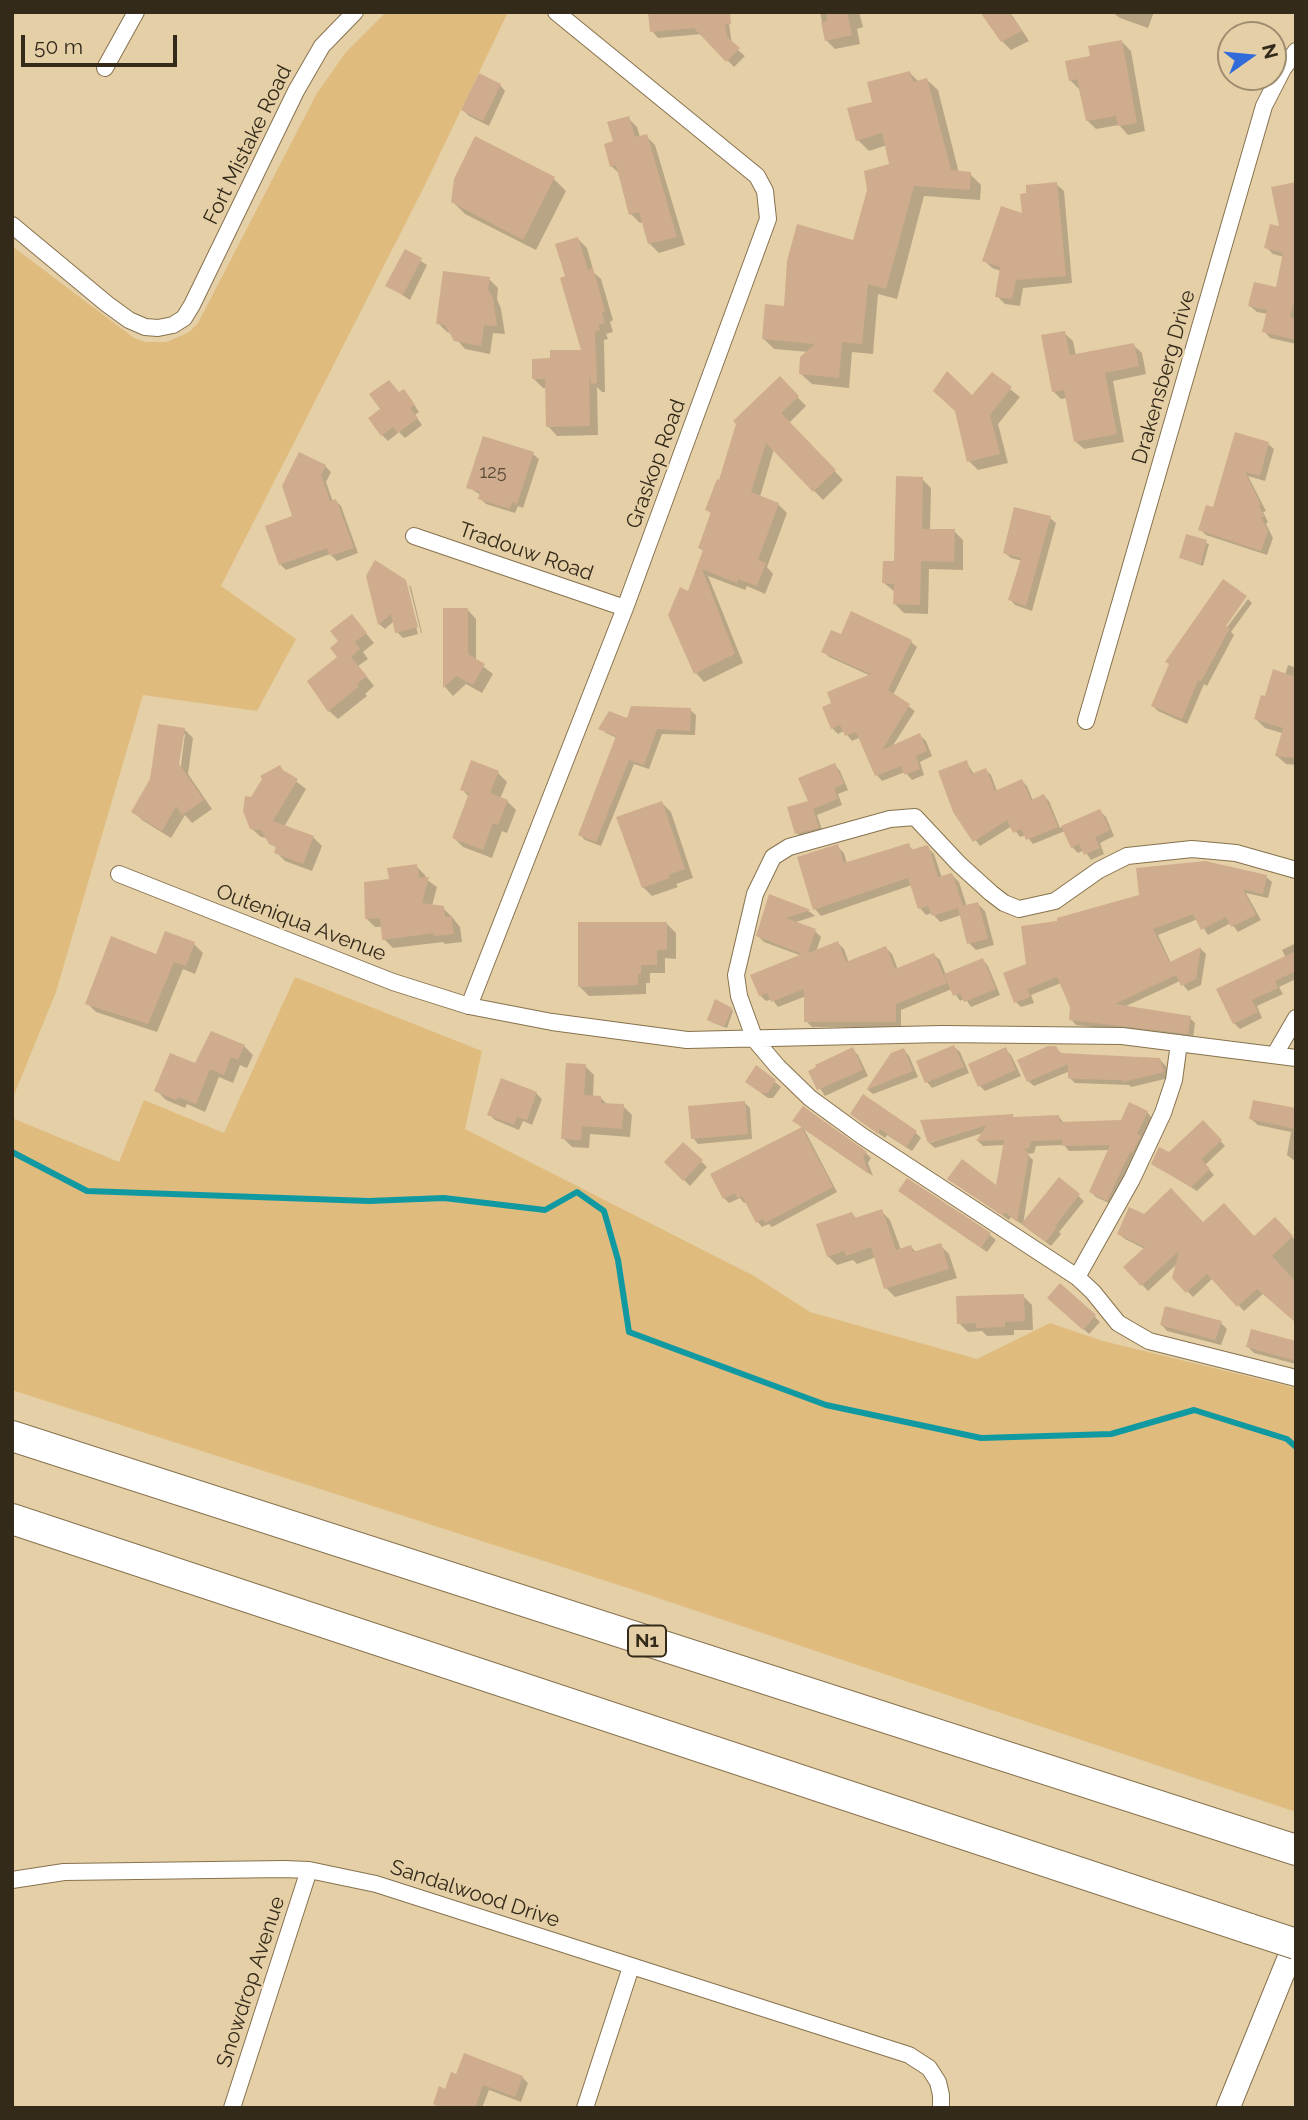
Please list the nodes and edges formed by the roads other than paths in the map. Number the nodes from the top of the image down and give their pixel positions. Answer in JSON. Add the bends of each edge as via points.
{"nodes":[{"id":1,"x":136,"y":12,"type":"edge"},
{"id":2,"x":355,"y":12,"type":"edge"},
{"id":3,"x":556,"y":12,"type":"edge"},
{"id":4,"x":1296,"y":51,"type":"edge"},
{"id":5,"x":105,"y":68,"type":"dead end"},
{"id":6,"x":12,"y":225,"type":"edge"},
{"id":7,"x":414,"y":536,"type":"dead end"},
{"id":8,"x":625,"y":608,"type":"junction"},
{"id":9,"x":1086,"y":721,"type":"dead end"},
{"id":10,"x":1296,"y":870,"type":"edge"},
{"id":11,"x":118,"y":874,"type":"dead end"},
{"id":12,"x":469,"y":1006,"type":"junction"},
{"id":13,"x":1296,"y":1018,"type":"edge"},
{"id":14,"x":755,"y":1040,"type":"junction"},
{"id":15,"x":1179,"y":1043,"type":"junction"},
{"id":16,"x":1275,"y":1054,"type":"junction"},
{"id":17,"x":1296,"y":1058,"type":"edge"},
{"id":18,"x":1077,"y":1277,"type":"junction"},
{"id":19,"x":1296,"y":1378,"type":"edge"},
{"id":20,"x":12,"y":1436,"type":"edge"},
{"id":21,"x":12,"y":1518,"type":"edge"},
{"id":22,"x":1289,"y":1848,"type":"edge"},
{"id":23,"x":309,"y":1870,"type":"junction"},
{"id":24,"x":12,"y":1880,"type":"edge"},
{"id":25,"x":1296,"y":1942,"type":"edge"},
{"id":26,"x":631,"y":1967,"type":"junction"},
{"id":27,"x":232,"y":2108,"type":"edge"},
{"id":28,"x":585,"y":2108,"type":"edge"},
{"id":29,"x":941,"y":2108,"type":"edge"},
{"id":30,"x":1228,"y":2108,"type":"edge"}],
"edges":[{"from":1,"to":5,"type":"street"},
{"from":2,"to":6,"type":"street","name":"Fort Mistake Road","via":[[322,46],[296,90],[192,305],[173,325],[145,327],[129,320]]},
{"from":3,"to":8,"type":"street","name":"Graskop Road","via":[[746,166],[757,176],[768,201],[766,228]]},
{"from":4,"to":9,"type":"street","name":"Drakensberg Drive","via":[[1264,106]]},
{"from":7,"to":8,"type":"street","name":"Tradouw Road"},
{"from":8,"to":12,"type":"street","name":"Graskop Road"},
{"from":10,"to":14,"type":"street","via":[[1236,853],[1192,849],[1140,854],[1113,862],[1055,901],[1019,909],[991,893],[915,817],[890,819],[789,847],[773,857],[764,873],[737,965],[739,996]]},
{"from":11,"to":12,"type":"street","name":"Outeniqua Avenue","via":[[393,982]]},
{"from":12,"to":14,"type":"street","name":"Outeniqua Avenue","via":[[552,1023],[687,1040]]},
{"from":13,"to":16,"type":"street"},
{"from":14,"to":15,"type":"street","name":"Outeniqua Avenue","via":[[1040,1034]]},
{"from":14,"to":18,"type":"street","via":[[810,1098]]},
{"from":15,"to":16,"type":"street","name":"Outeniqua Avenue"},
{"from":15,"to":18,"type":"street","via":[[1163,1114]]},
{"from":16,"to":17,"type":"street","name":"Outeniqua Avenue"},
{"from":18,"to":19,"type":"street","via":[[1118,1323],[1149,1340]]},
{"from":20,"to":22,"type":"highway","number":"N1"},
{"from":21,"to":25,"type":"highway","bridge":true},
{"from":23,"to":24,"type":"street","name":"Sandalwood Drive","via":[[64,1872]]},
{"from":23,"to":26,"type":"street","name":"Sandalwood Drive","via":[[376,1884]]},
{"from":23,"to":27,"type":"street","name":"Snowdrop Avenue"},
{"from":25,"to":30,"type":"street"},
{"from":26,"to":28,"type":"street"},
{"from":26,"to":29,"type":"street","name":"Sandalwood Drive","via":[[909,2054],[929,2068],[941,2095]]}]}
